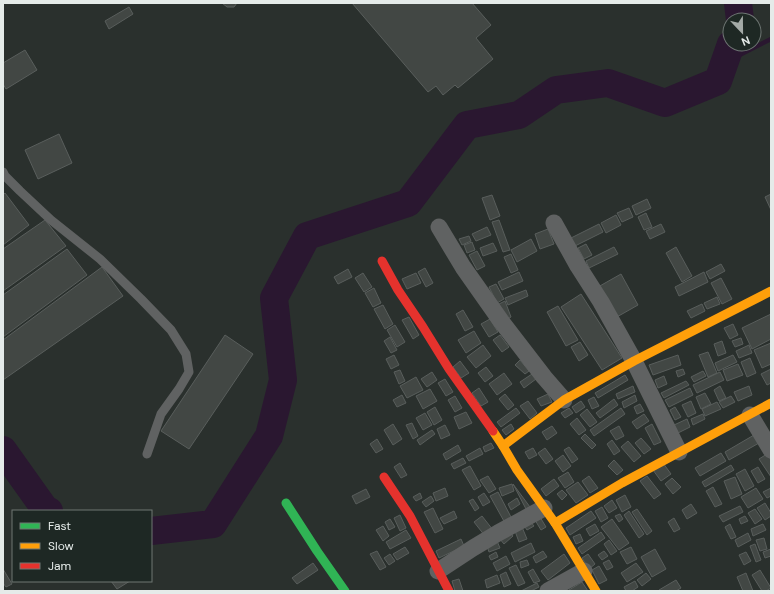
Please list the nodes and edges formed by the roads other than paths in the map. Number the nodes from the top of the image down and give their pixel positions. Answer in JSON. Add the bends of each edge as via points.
{"nodes":[{"id":1,"x":3,"y":172,"type":"edge"},
{"id":2,"x":554,"y":223,"type":"dead end"},
{"id":3,"x":439,"y":227,"type":"dead end"},
{"id":4,"x":382,"y":261,"type":"dead end"},
{"id":5,"x":771,"y":291,"type":"edge"},
{"id":6,"x":634,"y":361,"type":"junction"},
{"id":7,"x":564,"y":400,"type":"junction"},
{"id":8,"x":771,"y":403,"type":"edge"},
{"id":9,"x":750,"y":415,"type":"junction"},
{"id":10,"x":503,"y":446,"type":"junction"},
{"id":11,"x":771,"y":450,"type":"edge"},
{"id":12,"x":679,"y":452,"type":"junction"},
{"id":13,"x":147,"y":454,"type":"dead end"},
{"id":14,"x":384,"y":477,"type":"dead end"},
{"id":15,"x":286,"y":503,"type":"dead end"},
{"id":16,"x":544,"y":508,"type":"junction"},
{"id":17,"x":554,"y":523,"type":"junction"},
{"id":18,"x":438,"y":571,"type":"junction"},
{"id":19,"x":584,"y":571,"type":"junction"},
{"id":20,"x":345,"y":591,"type":"edge"},
{"id":21,"x":449,"y":591,"type":"edge"},
{"id":22,"x":548,"y":591,"type":"edge"},
{"id":23,"x":596,"y":591,"type":"edge"}],
"edges":[{"from":1,"to":13,"type":"lane","via":[[51,220],[100,259],[171,330],[186,354],[189,372],[161,414]]},
{"from":2,"to":6,"type":"street"},
{"from":3,"to":7,"type":"street","via":[[501,321]]},
{"from":4,"to":10,"type":"street","via":[[449,369]]},
{"from":5,"to":6,"type":"street"},
{"from":6,"to":7,"type":"street"},
{"from":6,"to":12,"type":"street"},
{"from":7,"to":10,"type":"street"},
{"from":8,"to":9,"type":"street"},
{"from":9,"to":11,"type":"street"},
{"from":9,"to":12,"type":"street"},
{"from":10,"to":16,"type":"street"},
{"from":12,"to":17,"type":"street","via":[[622,482]]},
{"from":14,"to":18,"type":"street","via":[[410,516]]},
{"from":15,"to":20,"type":"street"},
{"from":16,"to":17,"type":"street"},
{"from":16,"to":18,"type":"street"},
{"from":17,"to":19,"type":"street"},
{"from":18,"to":21,"type":"street"},
{"from":19,"to":22,"type":"street"},
{"from":19,"to":23,"type":"street"}]}
